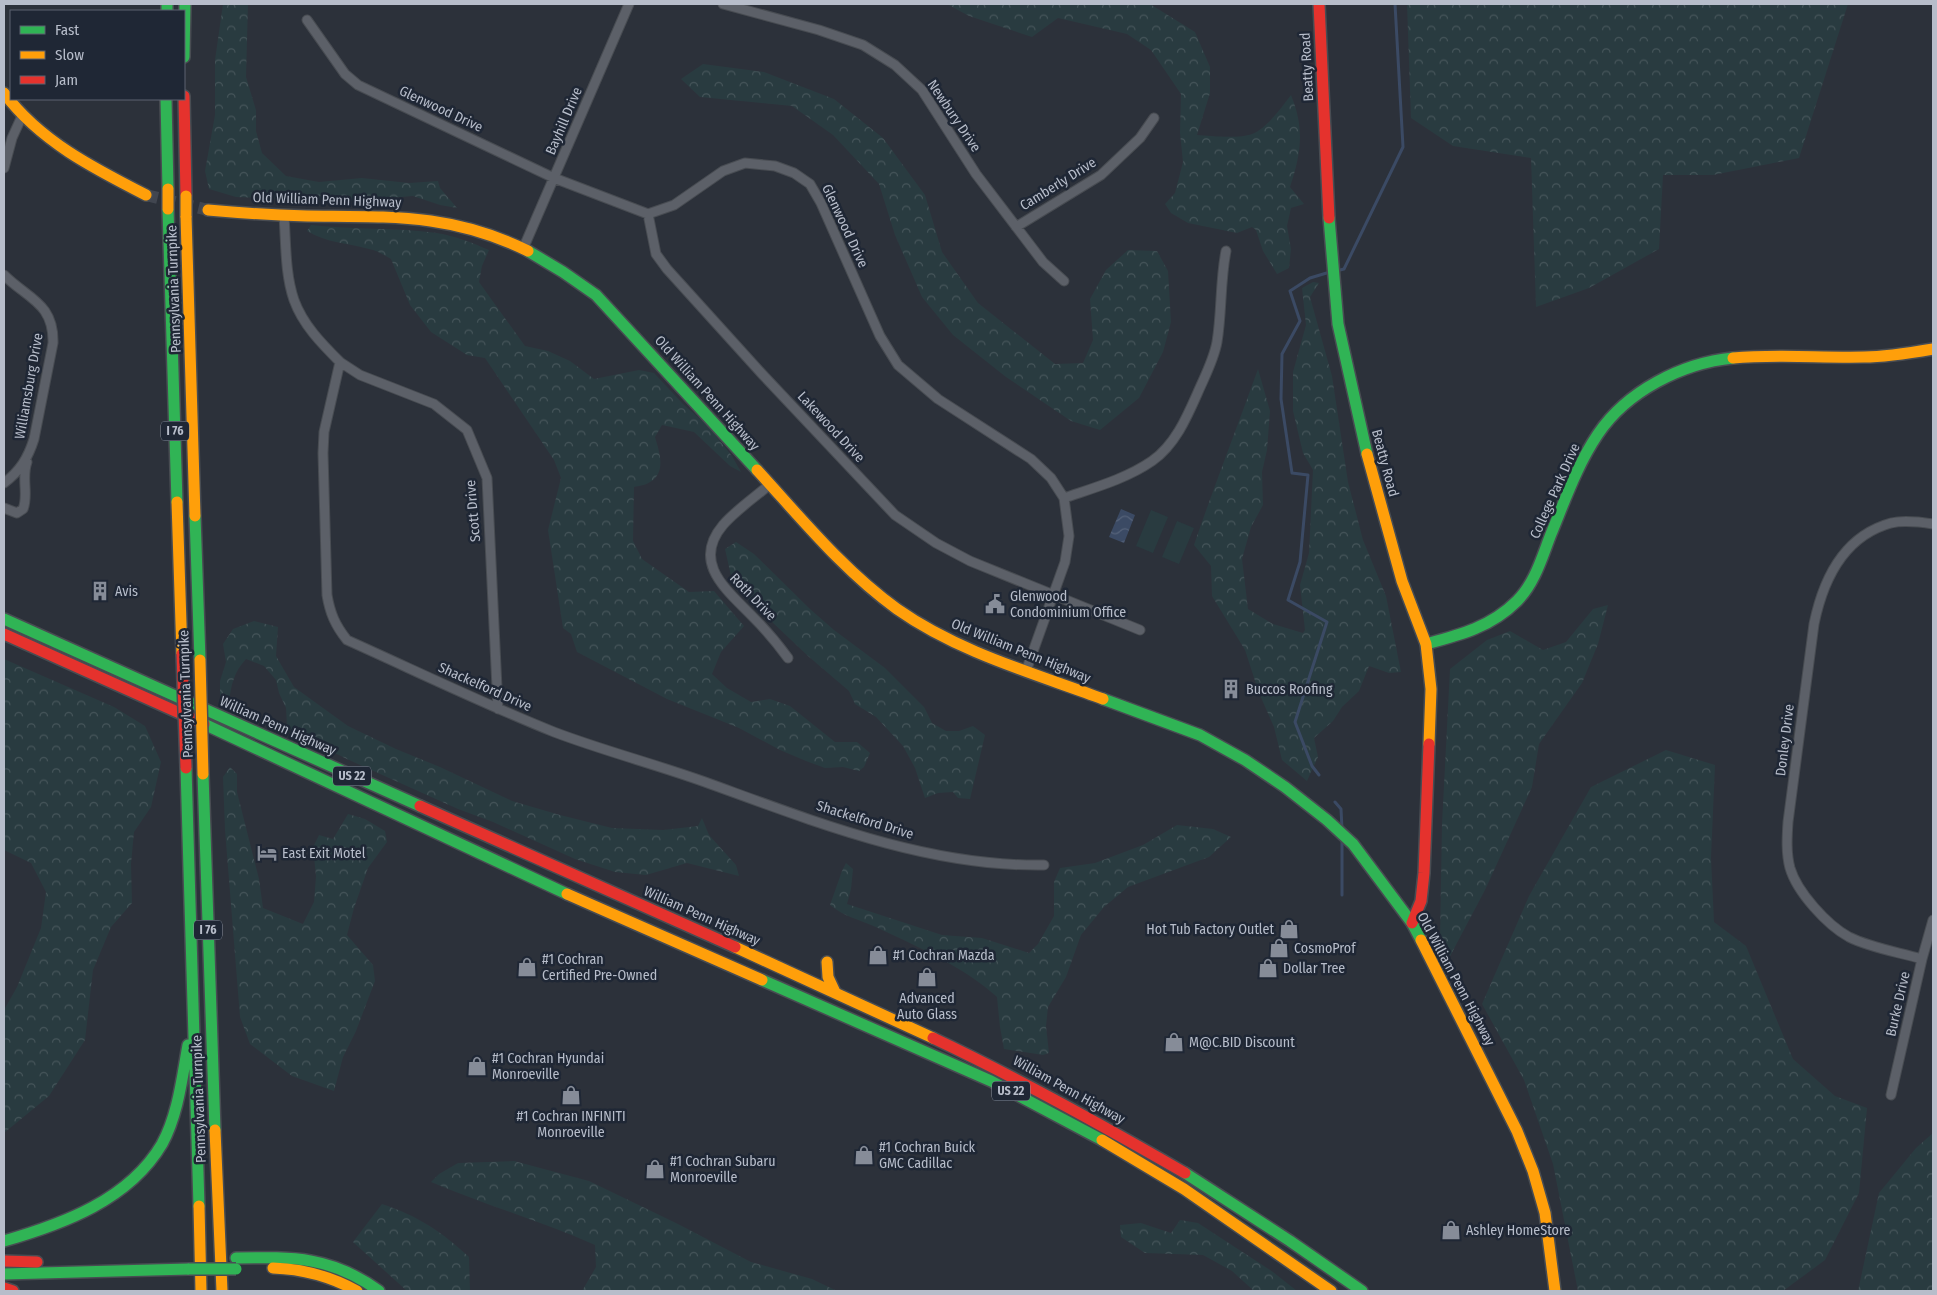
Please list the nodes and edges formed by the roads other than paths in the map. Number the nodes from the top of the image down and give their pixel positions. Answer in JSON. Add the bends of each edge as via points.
{"nodes":[{"id":1,"x":629,"y":4,"type":"edge"},
{"id":2,"x":723,"y":4,"type":"edge"},
{"id":3,"x":1319,"y":4,"type":"edge"},
{"id":4,"x":307,"y":20,"type":"dead end"},
{"id":5,"x":4,"y":93,"type":"edge"},
{"id":6,"x":166,"y":100,"type":"edge"},
{"id":7,"x":184,"y":100,"type":"edge"},
{"id":8,"x":22,"y":116,"type":"junction"},
{"id":9,"x":1154,"y":118,"type":"dead end"},
{"id":10,"x":4,"y":168,"type":"edge"},
{"id":11,"x":554,"y":178,"type":"junction"},
{"id":12,"x":146,"y":195,"type":"tunnel mouth"},
{"id":13,"x":208,"y":210,"type":"tunnel mouth"},
{"id":14,"x":648,"y":214,"type":"junction"},
{"id":15,"x":284,"y":216,"type":"junction"},
{"id":16,"x":1016,"y":227,"type":"junction"},
{"id":17,"x":523,"y":248,"type":"junction"},
{"id":18,"x":1226,"y":251,"type":"dead end"},
{"id":19,"x":4,"y":275,"type":"edge"},
{"id":20,"x":1064,"y":281,"type":"dead end"},
{"id":21,"x":1933,"y":349,"type":"edge"},
{"id":22,"x":340,"y":362,"type":"junction"},
{"id":23,"x":29,"y":455,"type":"junction"},
{"id":24,"x":4,"y":483,"type":"edge"},
{"id":25,"x":769,"y":485,"type":"junction"},
{"id":26,"x":1064,"y":498,"type":"junction"},
{"id":27,"x":4,"y":508,"type":"edge"},
{"id":28,"x":1933,"y":524,"type":"edge"},
{"id":29,"x":1055,"y":594,"type":"junction"},
{"id":30,"x":4,"y":614,"type":"edge"},
{"id":31,"x":4,"y":619,"type":"edge"},
{"id":32,"x":1140,"y":630,"type":"dead end"},
{"id":33,"x":4,"y":634,"type":"edge"},
{"id":34,"x":40,"y":635,"type":"junction"},
{"id":35,"x":4,"y":644,"type":"edge"},
{"id":36,"x":1426,"y":644,"type":"junction"},
{"id":37,"x":788,"y":658,"type":"dead end"},
{"id":38,"x":60,"y":659,"type":"junction"},
{"id":39,"x":1026,"y":671,"type":"junction"},
{"id":40,"x":498,"y":709,"type":"junction"},
{"id":41,"x":1044,"y":865,"type":"dead end"},
{"id":42,"x":1933,"y":920,"type":"edge"},
{"id":43,"x":1412,"y":923,"type":"junction"},
{"id":44,"x":1922,"y":959,"type":"junction"},
{"id":45,"x":799,"y":976,"type":"junction"},
{"id":46,"x":835,"y":992,"type":"junction"},
{"id":47,"x":194,"y":1013,"type":"junction"},
{"id":48,"x":1891,"y":1095,"type":"dead end"},
{"id":49,"x":4,"y":1241,"type":"edge"},
{"id":50,"x":4,"y":1261,"type":"edge"},
{"id":51,"x":236,"y":1263,"type":"junction"},
{"id":52,"x":189,"y":1264,"type":"junction"},
{"id":53,"x":4,"y":1274,"type":"edge"},
{"id":54,"x":4,"y":1288,"type":"edge"},
{"id":55,"x":13,"y":1291,"type":"edge"},
{"id":56,"x":201,"y":1291,"type":"edge"},
{"id":57,"x":222,"y":1291,"type":"edge"},
{"id":58,"x":357,"y":1291,"type":"edge"},
{"id":59,"x":379,"y":1291,"type":"edge"},
{"id":60,"x":1331,"y":1291,"type":"edge"},
{"id":61,"x":1362,"y":1291,"type":"edge"},
{"id":62,"x":1555,"y":1291,"type":"edge"}],
"edges":[{"from":1,"to":11,"type":"street","name":"Bayhill Drive"},
{"from":2,"to":16,"type":"street","name":"Newbury Drive","via":[[862,45],[895,65],[922,90],[976,174]]},
{"from":3,"to":36,"type":"main road","name":"Beatty Road","via":[[1330,241],[1338,324],[1361,432],[1402,580]]},
{"from":4,"to":11,"type":"street","name":"Glenwood Drive","via":[[345,74],[358,85]]},
{"from":5,"to":8,"type":"main road"},
{"from":6,"to":47,"type":"main road","name":"Pennsylvania Turnpike","number":"I 76","bridge":true},
{"from":7,"to":57,"type":"main road","name":"Pennsylvania Turnpike","number":"I 76","bridge":true,"via":[[212,1059]]},
{"from":8,"to":10,"type":"street"},
{"from":8,"to":12,"type":"main road","via":[[57,145],[99,172]]},
{"from":9,"to":16,"type":"street","name":"Camberly Drive","via":[[1140,138],[1101,175]]},
{"from":11,"to":14,"type":"street","name":"Glenwood Drive"},
{"from":11,"to":17,"type":"street","name":"Bayhill Drive"},
{"from":13,"to":15,"type":"main road","name":"Old William Penn Highway"},
{"from":14,"to":26,"type":"street","name":"Glenwood Drive","via":[[674,205],[722,171],[745,163],[775,166],[810,184],[880,336],[898,365],[938,399],[1031,459],[1051,478]]},
{"from":14,"to":29,"type":"street","name":"Lakewood Drive","via":[[656,254],[667,269],[895,515],[970,561]]},
{"from":15,"to":17,"type":"main road","name":"Old William Penn Highway","via":[[417,218],[456,224]]},
{"from":15,"to":22,"type":"street","via":[[294,300],[320,342]]},
{"from":16,"to":20,"type":"street","name":"Newbury Drive","via":[[1043,262]]},
{"from":17,"to":25,"type":"main road","name":"Old William Penn Highway","via":[[561,269],[596,295]]},
{"from":18,"to":26,"type":"street","via":[[1217,345],[1186,419],[1153,461]]},
{"from":19,"to":23,"type":"street","name":"Williamsburg Drive","via":[[41,304],[52,321],[54,332]]},
{"from":21,"to":36,"type":"main road","name":"College Park Drive","via":[[1914,354],[1864,356],[1742,356],[1694,366],[1657,382],[1626,404],[1593,440],[1528,588],[1514,605],[1492,622],[1468,633]]},
{"from":22,"to":40,"type":"street","name":"Scott Drive","via":[[360,375],[434,404],[467,430],[487,478]]},
{"from":22,"to":40,"type":"street","name":"Shackelford Drive","via":[[324,432],[323,453],[327,595],[336,628],[347,640]]},
{"from":23,"to":24,"type":"street","name":"Williamsburg Drive","via":[[16,474]]},
{"from":23,"to":27,"type":"street","via":[[24,476],[26,502],[23,509],[17,513]]},
{"from":25,"to":37,"type":"street","name":"Roth Drive","via":[[724,524],[712,544],[710,556],[720,583],[773,637]]},
{"from":25,"to":39,"type":"main road","name":"Old William Penn Highway","via":[[848,568],[897,609],[941,636]]},
{"from":26,"to":29,"type":"street","name":"Glenwood Drive","via":[[1069,536]]},
{"from":28,"to":44,"type":"street","name":"Donley Drive","via":[[1900,522],[1878,528],[1846,551],[1825,584],[1814,624],[1787,846],[1790,868],[1799,885],[1828,920],[1848,936],[1878,948]]},
{"from":29,"to":32,"type":"street","name":"Lakewood Drive"},
{"from":29,"to":39,"type":"street","name":"Glenwood Drive"},
{"from":30,"to":34,"type":"main road"},
{"from":31,"to":34,"type":"main road","name":"William Penn Highway"},
{"from":33,"to":38,"type":"main road","name":"William Penn Highway","number":"US 22"},
{"from":34,"to":45,"type":"main road","name":"William Penn Highway","number":"US 22"},
{"from":35,"to":38,"type":"main road"},
{"from":36,"to":43,"type":"main road","name":"Beatty Road","via":[[1431,689],[1424,864],[1421,901]]},
{"from":38,"to":60,"type":"main road","name":"William Penn Highway","number":"US 22","via":[[544,883],[912,1045],[1032,1102],[1184,1189]]},
{"from":39,"to":43,"type":"main road","name":"Old William Penn Highway","via":[[1147,714],[1200,736],[1245,760],[1285,787],[1353,844]]},
{"from":40,"to":41,"type":"street","name":"Shackelford Drive","via":[[615,754],[681,773],[881,842],[943,856],[1011,866]]},
{"from":42,"to":44,"type":"street","name":"Burke Drive"},
{"from":43,"to":62,"type":"main road","name":"Old William Penn Highway","via":[[1531,1164],[1544,1213]]},
{"from":44,"to":48,"type":"street","name":"Burke Drive"},
{"from":45,"to":46,"type":"main road","name":"William Penn Highway","number":"US 22"},
{"from":45,"to":46,"type":"main road","via":[[816,971],[827,962],[828,977]]},
{"from":46,"to":61,"type":"main road","name":"William Penn Highway","number":"US 22","via":[[986,1063],[1090,1118],[1240,1208]]},
{"from":47,"to":49,"type":"main road","via":[[171,1121],[161,1145],[147,1165],[128,1183],[89,1208],[47,1227]]},
{"from":47,"to":56,"type":"main road","name":"Pennsylvania Turnpike","number":"I 76"},
{"from":50,"to":52,"type":"main road"},
{"from":51,"to":52,"type":"main road"},
{"from":51,"to":58,"type":"main road","via":[[308,1271],[331,1277]]},
{"from":51,"to":59,"type":"main road","via":[[296,1258],[322,1262],[357,1276]]},
{"from":52,"to":53,"type":"main road"},
{"from":54,"to":55,"type":"main road"}]}
